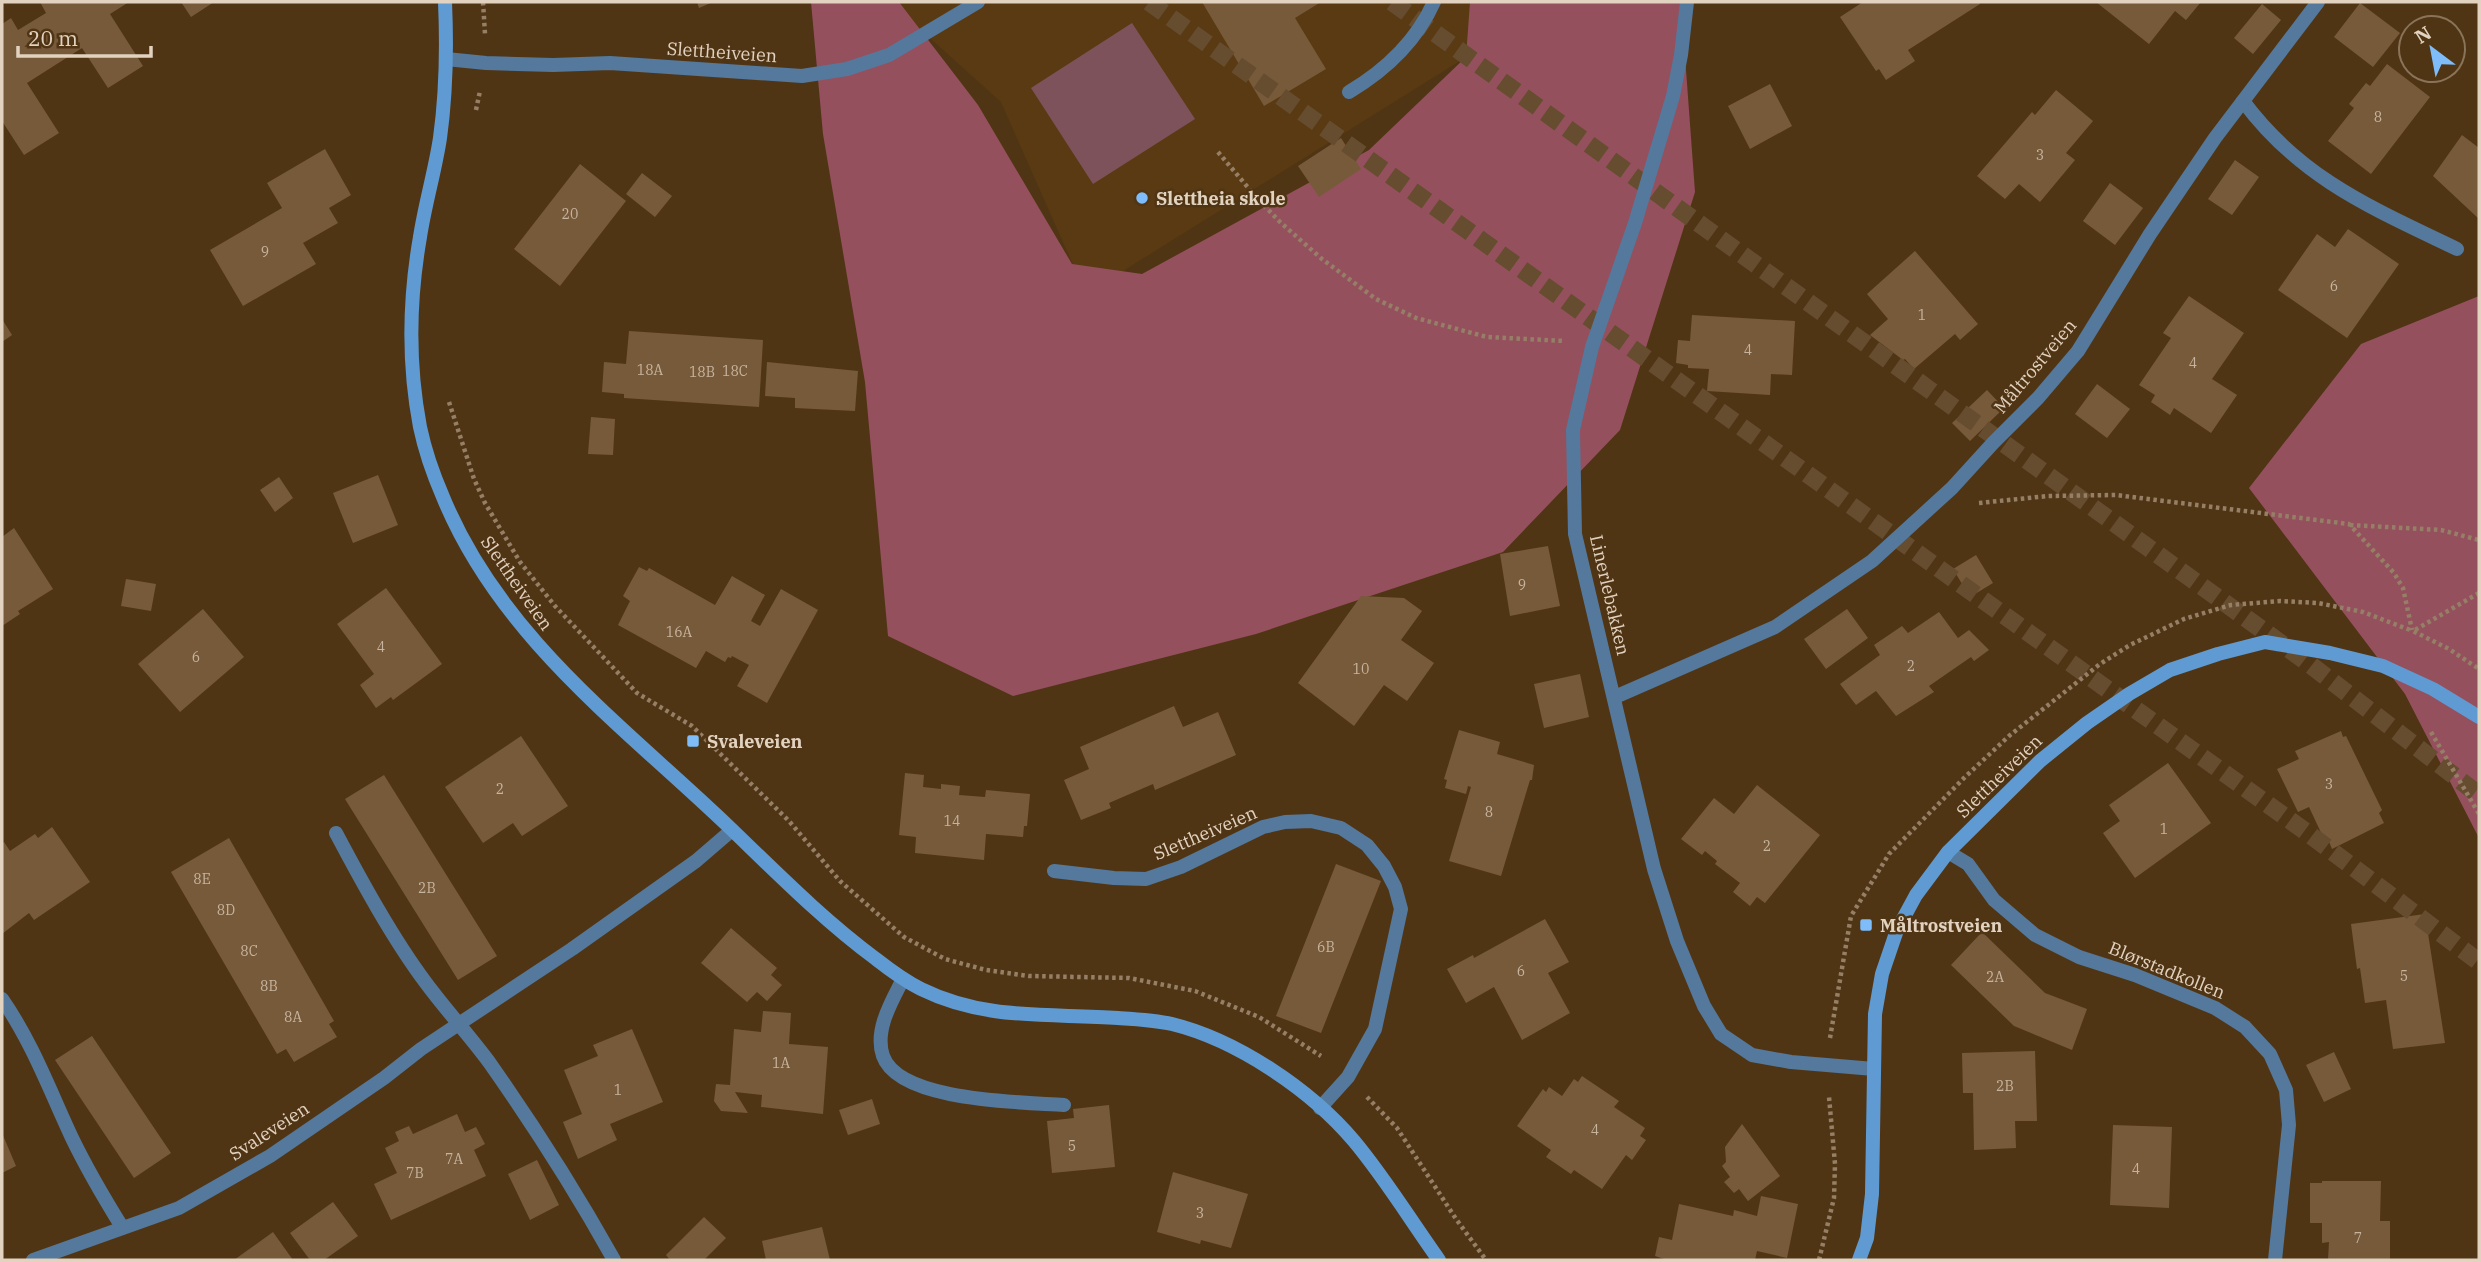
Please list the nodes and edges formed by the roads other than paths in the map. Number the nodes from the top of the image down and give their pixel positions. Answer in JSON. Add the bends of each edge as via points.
{"nodes":[{"id":1,"x":445,"y":2,"type":"edge"},
{"id":2,"x":978,"y":2,"type":"edge"},
{"id":3,"x":1434,"y":2,"type":"edge"},
{"id":4,"x":1687,"y":2,"type":"edge"},
{"id":5,"x":2318,"y":2,"type":"edge"},
{"id":6,"x":446,"y":59,"type":"junction"},
{"id":7,"x":1349,"y":92,"type":"dead end"},
{"id":8,"x":2243,"y":101,"type":"junction"},
{"id":9,"x":2457,"y":249,"type":"dead end"},
{"id":10,"x":1615,"y":697,"type":"junction"},
{"id":11,"x":2474,"y":715,"type":"edge"},
{"id":12,"x":2479,"y":727,"type":"edge"},
{"id":13,"x":732,"y":830,"type":"junction"},
{"id":14,"x":336,"y":833,"type":"dead end"},
{"id":15,"x":1948,"y":852,"type":"junction"},
{"id":16,"x":1054,"y":871,"type":"dead end"},
{"id":17,"x":903,"y":979,"type":"junction"},
{"id":18,"x":2,"y":999,"type":"edge"},
{"id":19,"x":460,"y":1024,"type":"junction"},
{"id":20,"x":1874,"y":1069,"type":"junction"},
{"id":21,"x":1064,"y":1105,"type":"dead end"},
{"id":22,"x":1320,"y":1108,"type":"junction"},
{"id":23,"x":122,"y":1227,"type":"junction"},
{"id":24,"x":33,"y":1260,"type":"edge"},
{"id":25,"x":614,"y":1260,"type":"edge"},
{"id":26,"x":1439,"y":1260,"type":"edge"},
{"id":27,"x":1859,"y":1260,"type":"edge"},
{"id":28,"x":2274,"y":1260,"type":"edge"}],
"edges":[{"from":1,"to":6,"type":"street","name":"Slettheiveien"},
{"from":2,"to":6,"type":"street","name":"Slettheiveien","via":[[889,55],[847,69],[802,76],[610,63]]},
{"from":3,"to":7,"type":"street","via":[[1408,47]]},
{"from":4,"to":10,"type":"street","name":"Linerlebakken","via":[[1681,55],[1661,140],[1592,346],[1573,430],[1575,534]]},
{"from":5,"to":8,"type":"street","name":"Måltrostveien"},
{"from":6,"to":13,"type":"street","name":"Slettheiveien","via":[[440,137],[412,307],[415,394],[432,471],[478,568],[542,651]]},
{"from":8,"to":9,"type":"street","via":[[2262,127],[2323,180]]},
{"from":8,"to":10,"type":"street","name":"Måltrostveien","via":[[2150,234],[2078,351],[1934,504],[1872,561],[1775,626]]},
{"from":10,"to":20,"type":"street","name":"Linerlebakken","via":[[1654,869],[1681,952],[1721,1034],[1752,1055]]},
{"from":11,"to":12,"type":"street","name":"Slettheiveien"},
{"from":11,"to":15,"type":"street","name":"Slettheiveien","via":[[2383,666],[2330,653],[2265,642],[2218,654],[2170,670],[2087,723],[2040,761]]},
{"from":13,"to":17,"type":"street","name":"Slettheiveien","via":[[814,908]]},
{"from":13,"to":19,"type":"street","name":"Svaleveien","via":[[670,880]]},
{"from":14,"to":19,"type":"street","via":[[426,982]]},
{"from":15,"to":20,"type":"street","name":"Slettheiveien","via":[[1897,930],[1875,1014]]},
{"from":15,"to":28,"type":"street","name":"Blørstadkollen","via":[[1968,864],[1994,900],[2035,935],[2078,957],[2216,1008],[2245,1027],[2270,1054],[2286,1090],[2290,1125]]},
{"from":16,"to":22,"type":"street","name":"Slettheiveien","via":[[1146,879],[1285,821],[1341,828],[1367,845],[1384,866],[1401,909],[1375,1029],[1348,1077]]},
{"from":17,"to":21,"type":"street","via":[[881,1035],[883,1057],[897,1074],[920,1087],[956,1096]]},
{"from":17,"to":22,"type":"street","name":"Slettheiveien","via":[[985,1010],[1172,1024],[1252,1058]]},
{"from":18,"to":23,"type":"street","via":[[32,1050],[99,1191]]},
{"from":19,"to":23,"type":"street","name":"Svaleveien","via":[[270,1156],[179,1208]]},
{"from":19,"to":25,"type":"street","via":[[536,1131]]},
{"from":20,"to":27,"type":"street","name":"Slettheiveien","via":[[1872,1194],[1867,1238]]},
{"from":22,"to":26,"type":"street","name":"Slettheiveien","via":[[1352,1139]]},
{"from":23,"to":24,"type":"street","name":"Svaleveien"}]}
